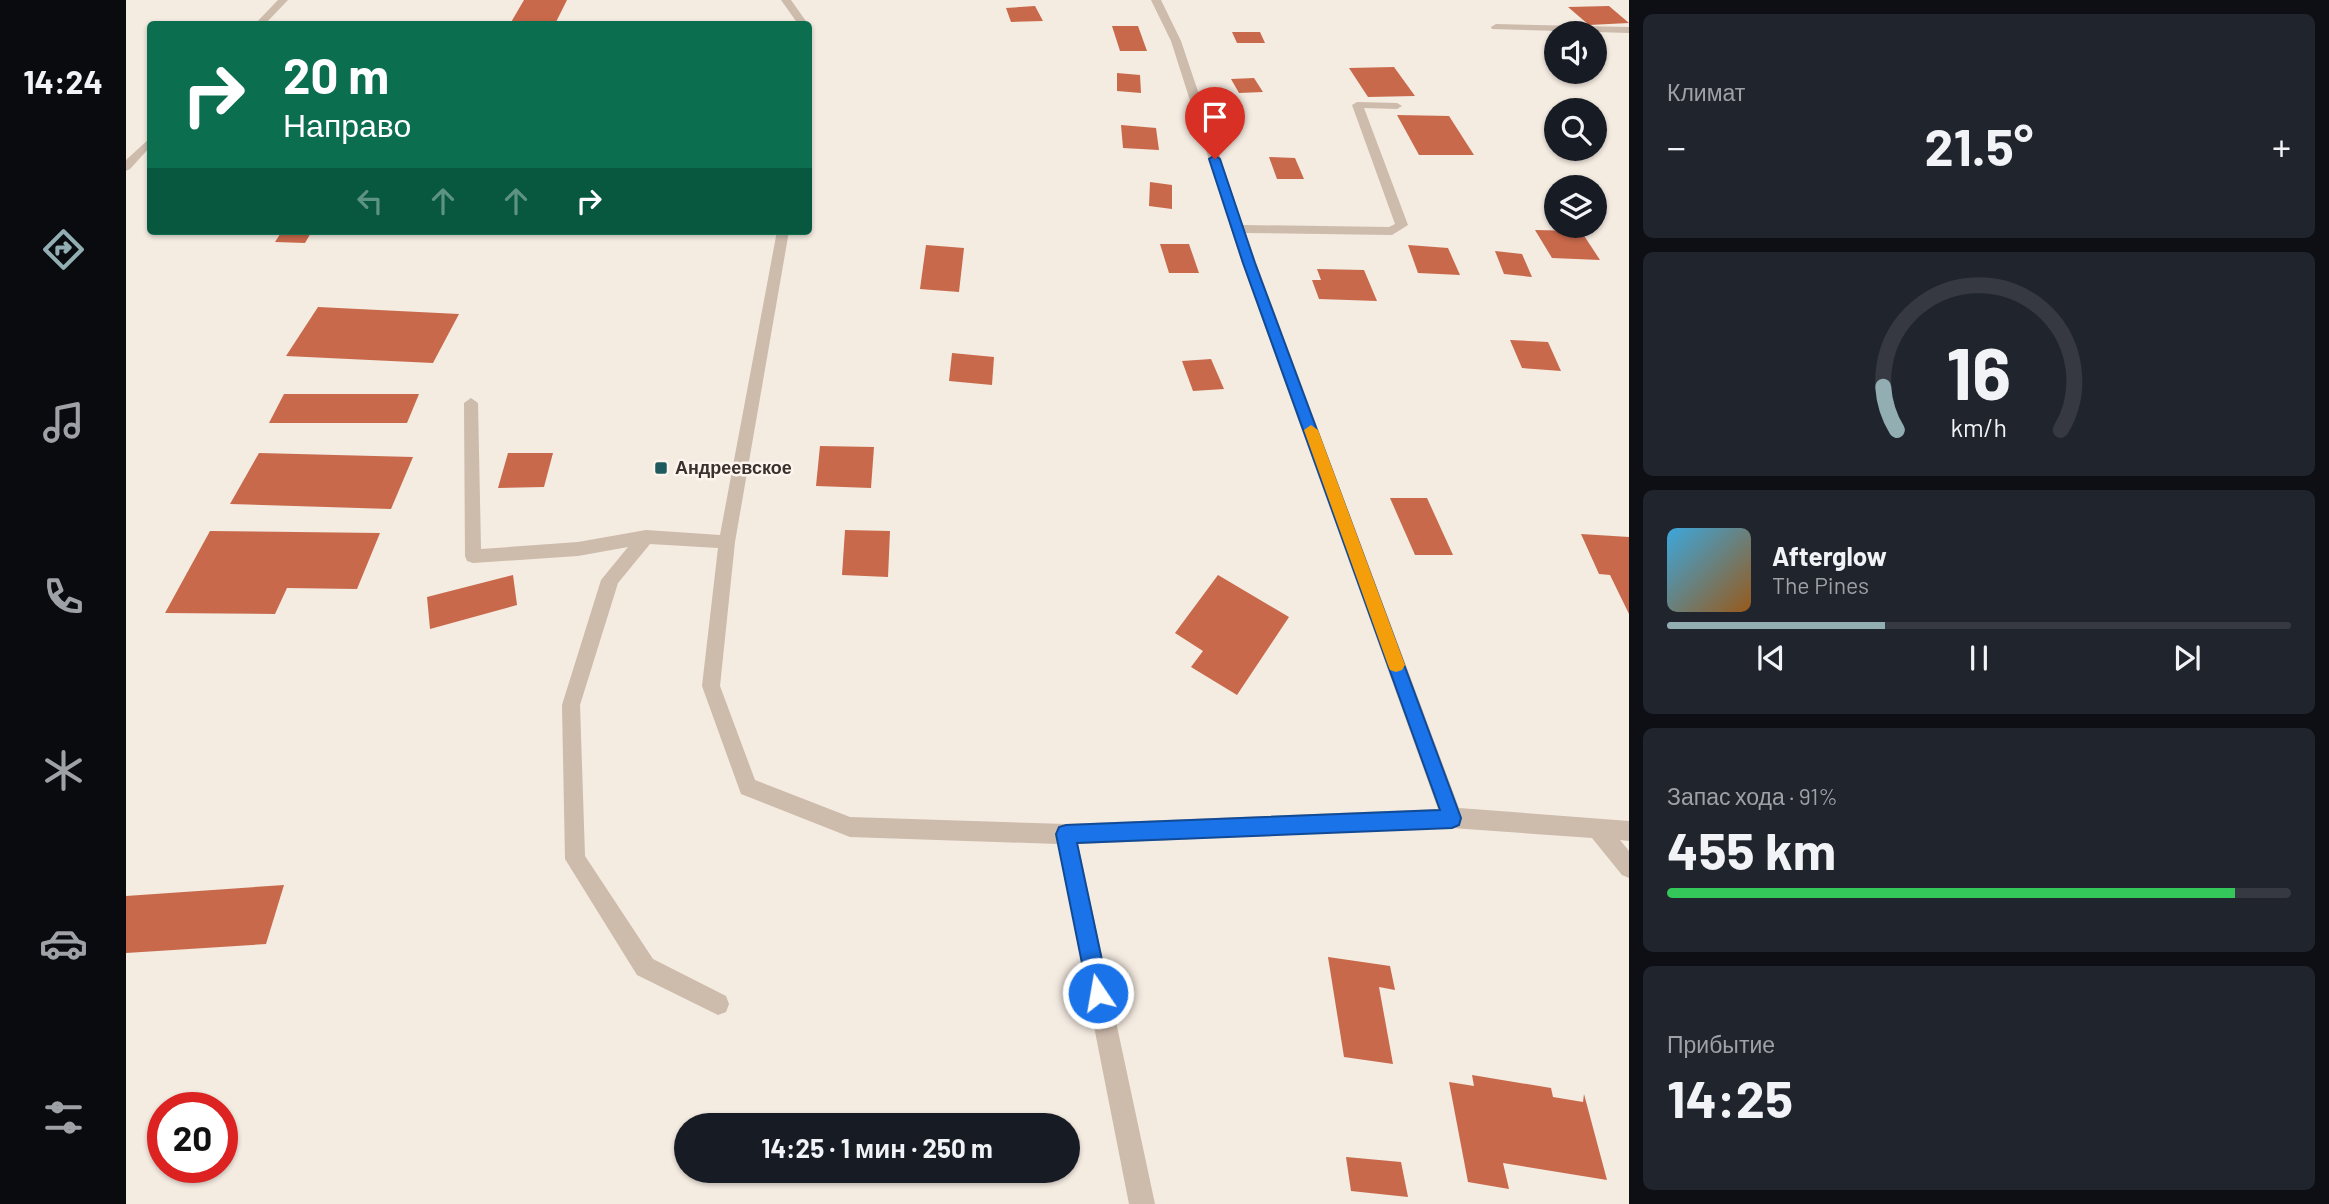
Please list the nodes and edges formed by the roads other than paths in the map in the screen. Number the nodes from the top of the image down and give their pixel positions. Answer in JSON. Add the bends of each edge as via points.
{"nodes":[{"id":1,"x":283,"y":0,"type":"edge"},
{"id":2,"x":786,"y":0,"type":"edge"},
{"id":3,"x":1156,"y":0,"type":"edge"},
{"id":4,"x":263,"y":21,"type":"edge"},
{"id":5,"x":801,"y":21,"type":"edge"},
{"id":6,"x":1496,"y":27,"type":"dead end"},
{"id":7,"x":1629,"y":30,"type":"edge"},
{"id":8,"x":1397,"y":106,"type":"dead end"},
{"id":9,"x":147,"y":144,"type":"edge"},
{"id":10,"x":126,"y":167,"type":"edge"},
{"id":11,"x":1238,"y":229,"type":"junction"},
{"id":12,"x":782,"y":235,"type":"edge"},
{"id":13,"x":471,"y":403,"type":"dead end"},
{"id":14,"x":646,"y":537,"type":"junction"},
{"id":15,"x":727,"y":542,"type":"junction"},
{"id":16,"x":1452,"y":818,"type":"junction"},
{"id":17,"x":1598,"y":830,"type":"junction"},
{"id":18,"x":1629,"y":831,"type":"edge"},
{"id":19,"x":1066,"y":834,"type":"junction"},
{"id":20,"x":1629,"y":868,"type":"edge"},
{"id":21,"x":718,"y":1004,"type":"dead end"},
{"id":22,"x":1142,"y":1204,"type":"edge"}],
"edges":[{"from":1,"to":4,"type":"street"},
{"from":2,"to":5,"type":"street"},
{"from":3,"to":11,"type":"street","via":[[1176,41]]},
{"from":6,"to":7,"type":"street"},
{"from":8,"to":11,"type":"street","via":[[1357,105],[1402,225],[1392,231]]},
{"from":9,"to":10,"type":"street"},
{"from":11,"to":16,"type":"street"},
{"from":12,"to":15,"type":"street"},
{"from":13,"to":14,"type":"street","via":[[473,556],[578,549]]},
{"from":14,"to":15,"type":"street"},
{"from":14,"to":21,"type":"street","via":[[610,580],[571,705],[575,859],[645,967]]},
{"from":15,"to":19,"type":"street","via":[[711,687],[748,787],[850,827]]},
{"from":16,"to":17,"type":"street"},
{"from":16,"to":19,"type":"street"},
{"from":17,"to":18,"type":"street"},
{"from":17,"to":20,"type":"street"},
{"from":19,"to":22,"type":"street"}]}
